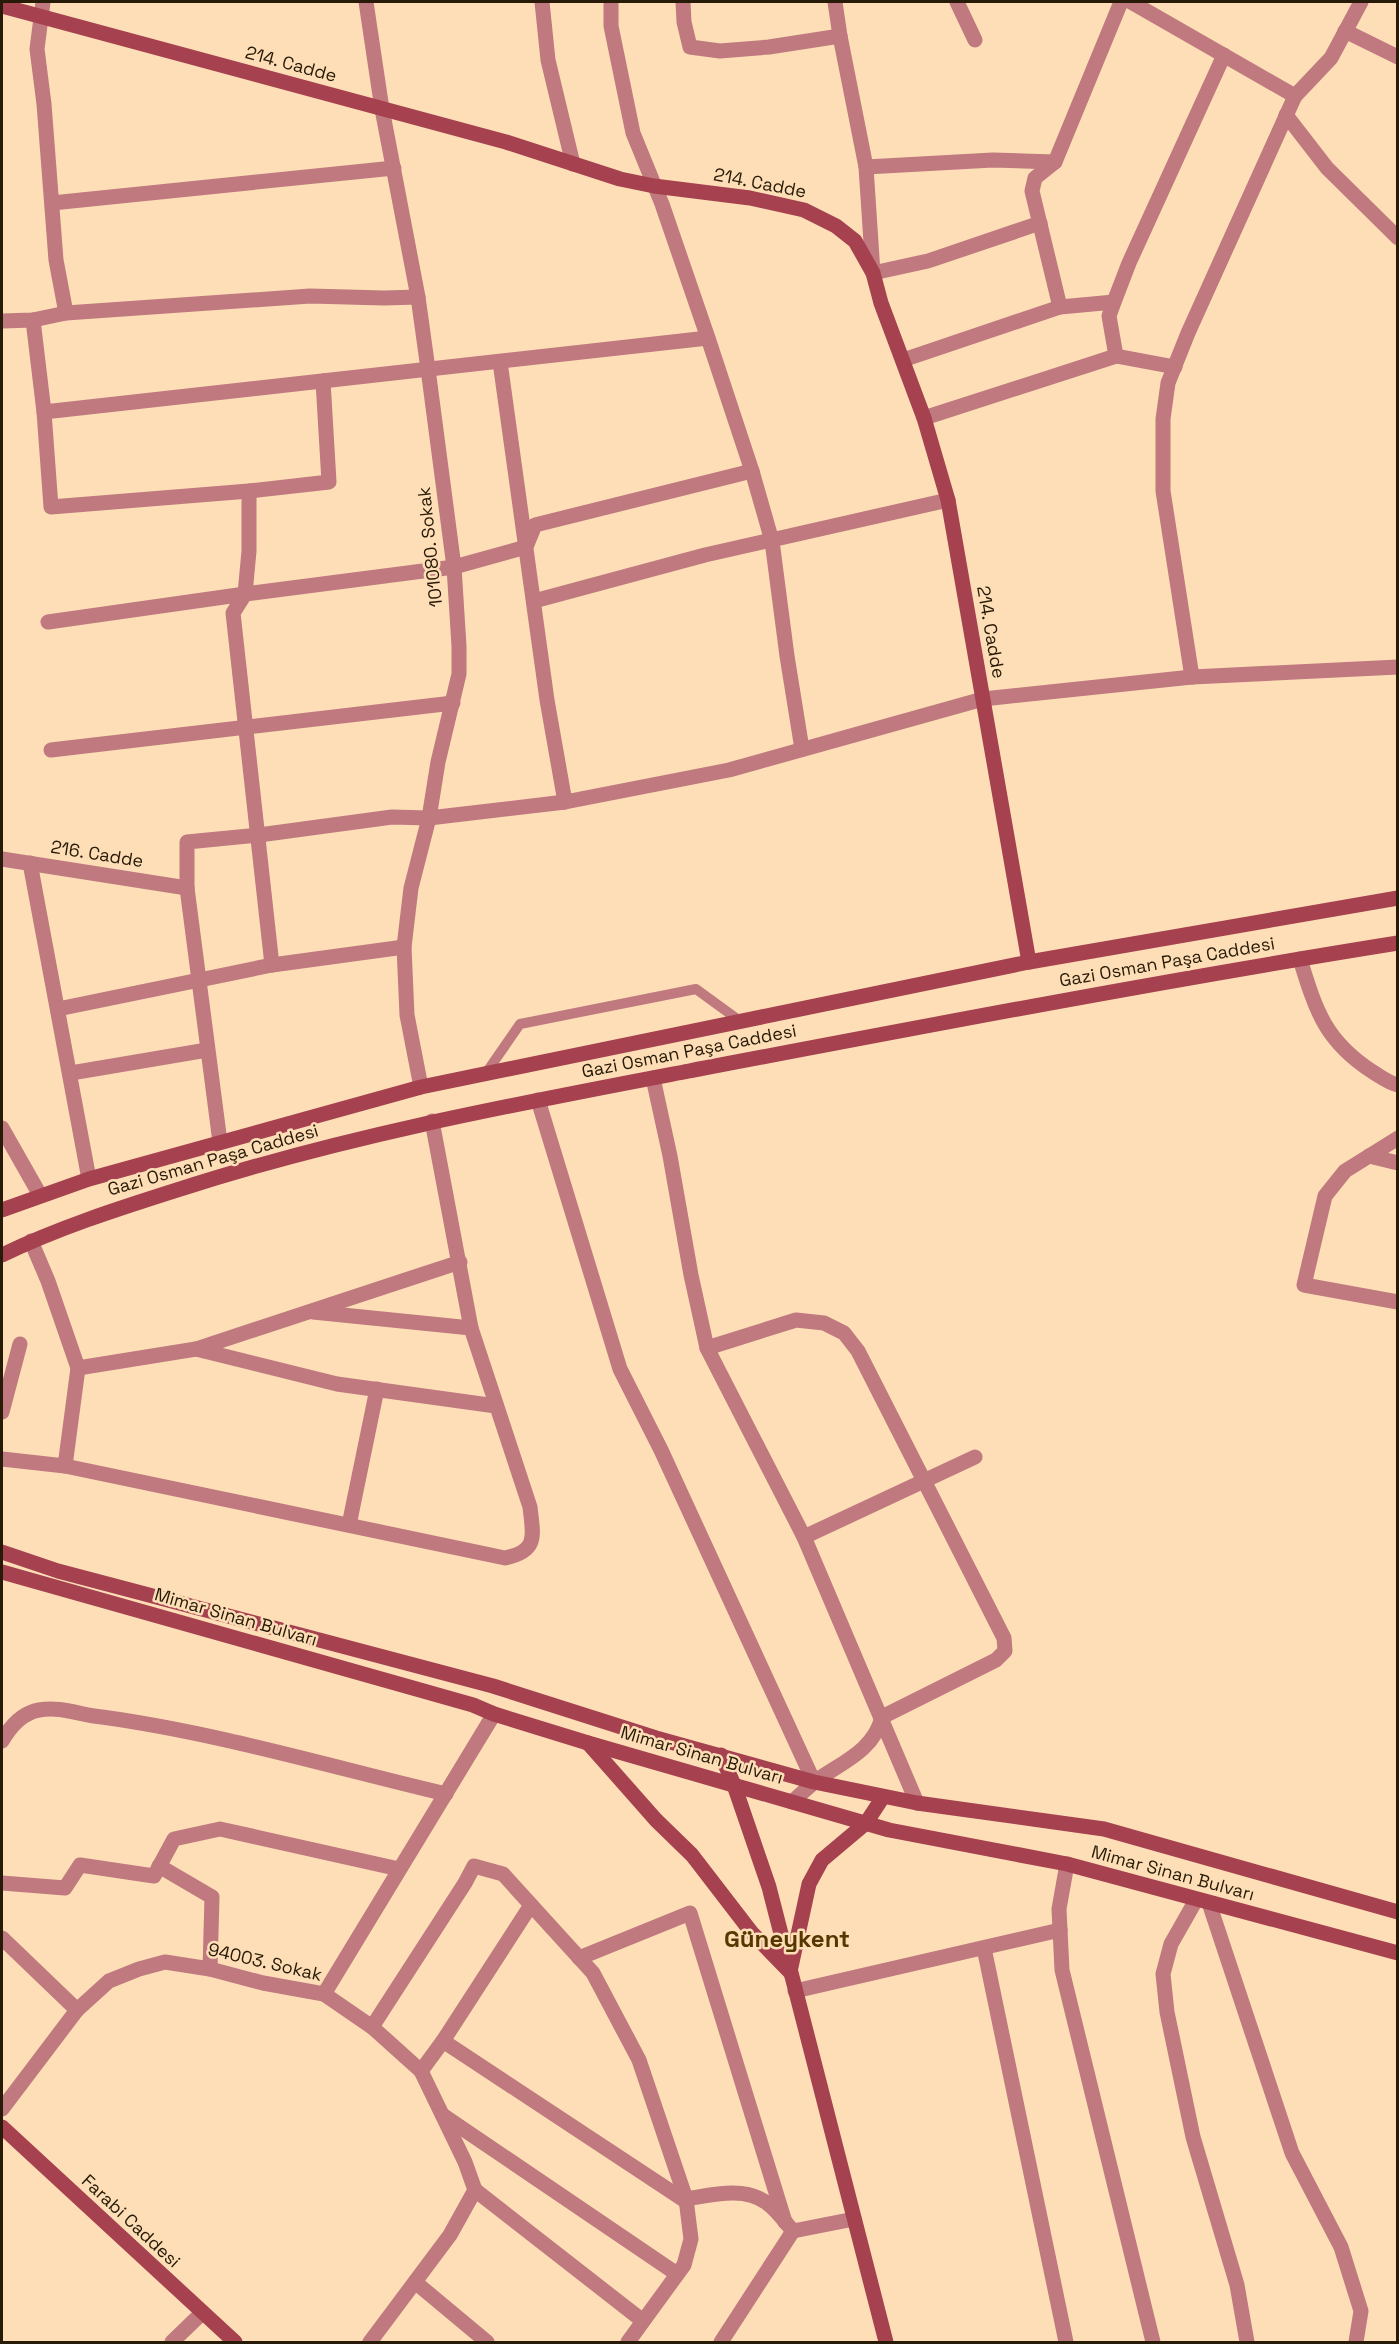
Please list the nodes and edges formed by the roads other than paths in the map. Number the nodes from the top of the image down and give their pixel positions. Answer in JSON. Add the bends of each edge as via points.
{"nodes":[{"id":1,"x":366,"y":2,"type":"edge"},
{"id":2,"x":542,"y":2,"type":"edge"},
{"id":3,"x":610,"y":2,"type":"edge"},
{"id":4,"x":683,"y":2,"type":"edge"},
{"id":5,"x":835,"y":2,"type":"edge"},
{"id":6,"x":957,"y":2,"type":"edge"},
{"id":7,"x":1121,"y":2,"type":"edge"},
{"id":8,"x":1131,"y":2,"type":"edge"},
{"id":9,"x":1361,"y":2,"type":"edge"},
{"id":10,"x":2,"y":6,"type":"edge"},
{"id":11,"x":41,"y":9,"type":"edge"},
{"id":12,"x":1345,"y":31,"type":"junction"},
{"id":13,"x":840,"y":36,"type":"junction"},
{"id":14,"x":975,"y":40,"type":"dead end"},
{"id":15,"x":1224,"y":55,"type":"junction"},
{"id":16,"x":1398,"y":57,"type":"edge"},
{"id":17,"x":1295,"y":96,"type":"junction"},
{"id":18,"x":382,"y":109,"type":"junction"},
{"id":19,"x":1286,"y":115,"type":"junction"},
{"id":20,"x":1055,"y":162,"type":"junction"},
{"id":21,"x":573,"y":164,"type":"junction"},
{"id":22,"x":866,"y":167,"type":"junction"},
{"id":23,"x":394,"y":168,"type":"junction"},
{"id":24,"x":654,"y":186,"type":"junction"},
{"id":25,"x":52,"y":203,"type":"junction"},
{"id":26,"x":1040,"y":223,"type":"junction"},
{"id":27,"x":1398,"y":238,"type":"edge"},
{"id":28,"x":873,"y":273,"type":"junction"},
{"id":29,"x":418,"y":297,"type":"junction"},
{"id":30,"x":1114,"y":302,"type":"junction"},
{"id":31,"x":1060,"y":307,"type":"junction"},
{"id":32,"x":66,"y":313,"type":"junction"},
{"id":33,"x":33,"y":320,"type":"junction"},
{"id":34,"x":2,"y":321,"type":"edge"},
{"id":35,"x":708,"y":338,"type":"junction"},
{"id":36,"x":1116,"y":356,"type":"junction"},
{"id":37,"x":903,"y":360,"type":"junction"},
{"id":38,"x":500,"y":362,"type":"junction"},
{"id":39,"x":1174,"y":367,"type":"junction"},
{"id":40,"x":428,"y":369,"type":"junction"},
{"id":41,"x":322,"y":381,"type":"junction"},
{"id":42,"x":44,"y":412,"type":"junction"},
{"id":43,"x":924,"y":418,"type":"junction"},
{"id":44,"x":752,"y":471,"type":"junction"},
{"id":45,"x":249,"y":491,"type":"junction"},
{"id":46,"x":948,"y":500,"type":"junction"},
{"id":47,"x":772,"y":541,"type":"junction"},
{"id":48,"x":526,"y":547,"type":"junction"},
{"id":49,"x":454,"y":567,"type":"junction"},
{"id":50,"x":245,"y":594,"type":"junction"},
{"id":51,"x":534,"y":601,"type":"junction"},
{"id":52,"x":48,"y":622,"type":"dead end"},
{"id":53,"x":1398,"y":667,"type":"edge"},
{"id":54,"x":1192,"y":677,"type":"junction"},
{"id":55,"x":983,"y":699,"type":"junction"},
{"id":56,"x":453,"y":703,"type":"junction"},
{"id":57,"x":246,"y":726,"type":"junction"},
{"id":58,"x":802,"y":749,"type":"junction"},
{"id":59,"x":51,"y":750,"type":"dead end"},
{"id":60,"x":565,"y":802,"type":"junction"},
{"id":61,"x":429,"y":819,"type":"junction"},
{"id":62,"x":259,"y":835,"type":"junction"},
{"id":63,"x":2,"y":859,"type":"edge"},
{"id":64,"x":30,"y":863,"type":"junction"},
{"id":65,"x":187,"y":888,"type":"junction"},
{"id":66,"x":1398,"y":898,"type":"edge"},
{"id":67,"x":1398,"y":943,"type":"edge"},
{"id":68,"x":404,"y":947,"type":"junction"},
{"id":69,"x":1300,"y":959,"type":"junction"},
{"id":70,"x":1029,"y":962,"type":"junction"},
{"id":71,"x":272,"y":965,"type":"junction"},
{"id":72,"x":199,"y":980,"type":"junction"},
{"id":73,"x":58,"y":1009,"type":"junction"},
{"id":74,"x":740,"y":1021,"type":"junction"},
{"id":75,"x":207,"y":1050,"type":"junction"},
{"id":76,"x":71,"y":1073,"type":"junction"},
{"id":77,"x":486,"y":1073,"type":"junction"},
{"id":78,"x":653,"y":1078,"type":"junction"},
{"id":79,"x":1398,"y":1085,"type":"edge"},
{"id":80,"x":420,"y":1087,"type":"junction"},
{"id":81,"x":538,"y":1100,"type":"junction"},
{"id":82,"x":432,"y":1121,"type":"junction"},
{"id":83,"x":2,"y":1128,"type":"edge"},
{"id":84,"x":1398,"y":1138,"type":"edge"},
{"id":85,"x":220,"y":1142,"type":"junction"},
{"id":86,"x":1369,"y":1156,"type":"junction"},
{"id":87,"x":1398,"y":1163,"type":"edge"},
{"id":88,"x":89,"y":1179,"type":"junction"},
{"id":89,"x":40,"y":1195,"type":"junction"},
{"id":90,"x":2,"y":1210,"type":"edge"},
{"id":91,"x":31,"y":1241,"type":"junction"},
{"id":92,"x":2,"y":1255,"type":"edge"},
{"id":93,"x":460,"y":1262,"type":"junction"},
{"id":94,"x":1398,"y":1302,"type":"edge"},
{"id":95,"x":307,"y":1311,"type":"junction"},
{"id":96,"x":471,"y":1328,"type":"junction"},
{"id":97,"x":20,"y":1344,"type":"dead end"},
{"id":98,"x":707,"y":1348,"type":"junction"},
{"id":99,"x":196,"y":1349,"type":"junction"},
{"id":100,"x":78,"y":1368,"type":"junction"},
{"id":101,"x":377,"y":1389,"type":"junction"},
{"id":102,"x":496,"y":1406,"type":"junction"},
{"id":103,"x":2,"y":1412,"type":"edge"},
{"id":104,"x":975,"y":1457,"type":"dead end"},
{"id":105,"x":2,"y":1459,"type":"edge"},
{"id":106,"x":64,"y":1466,"type":"junction"},
{"id":107,"x":924,"y":1480,"type":"junction"},
{"id":108,"x":349,"y":1525,"type":"junction"},
{"id":109,"x":804,"y":1537,"type":"junction"},
{"id":110,"x":2,"y":1552,"type":"edge"},
{"id":111,"x":2,"y":1572,"type":"edge"},
{"id":112,"x":494,"y":1714,"type":"junction"},
{"id":113,"x":882,"y":1717,"type":"junction"},
{"id":114,"x":2,"y":1741,"type":"edge"},
{"id":115,"x":588,"y":1743,"type":"junction"},
{"id":116,"x":721,"y":1755,"type":"junction"},
{"id":117,"x":814,"y":1782,"type":"junction"},
{"id":118,"x":734,"y":1785,"type":"junction"},
{"id":119,"x":446,"y":1794,"type":"junction"},
{"id":120,"x":883,"y":1797,"type":"junction"},
{"id":121,"x":792,"y":1802,"type":"junction"},
{"id":122,"x":917,"y":1803,"type":"junction"},
{"id":123,"x":866,"y":1823,"type":"junction"},
{"id":124,"x":1067,"y":1864,"type":"junction"},
{"id":125,"x":159,"y":1866,"type":"junction"},
{"id":126,"x":399,"y":1869,"type":"junction"},
{"id":127,"x":2,"y":1883,"type":"edge"},
{"id":128,"x":1202,"y":1901,"type":"junction"},
{"id":129,"x":531,"y":1905,"type":"junction"},
{"id":130,"x":1398,"y":1912,"type":"edge"},
{"id":131,"x":1060,"y":1930,"type":"junction"},
{"id":132,"x":2,"y":1938,"type":"edge"},
{"id":133,"x":984,"y":1948,"type":"junction"},
{"id":134,"x":1398,"y":1953,"type":"edge"},
{"id":135,"x":579,"y":1958,"type":"junction"},
{"id":136,"x":210,"y":1969,"type":"junction"},
{"id":137,"x":790,"y":1972,"type":"junction"},
{"id":138,"x":795,"y":1991,"type":"junction"},
{"id":139,"x":324,"y":1994,"type":"junction"},
{"id":140,"x":77,"y":2010,"type":"junction"},
{"id":141,"x":372,"y":2027,"type":"junction"},
{"id":142,"x":443,"y":2041,"type":"junction"},
{"id":143,"x":421,"y":2071,"type":"junction"},
{"id":144,"x":2,"y":2109,"type":"edge"},
{"id":145,"x":442,"y":2115,"type":"junction"},
{"id":146,"x":2,"y":2127,"type":"edge"},
{"id":147,"x":475,"y":2190,"type":"junction"},
{"id":148,"x":686,"y":2200,"type":"junction"},
{"id":149,"x":854,"y":2219,"type":"junction"},
{"id":150,"x":789,"y":2226,"type":"junction"},
{"id":151,"x":677,"y":2274,"type":"junction"},
{"id":152,"x":415,"y":2282,"type":"junction"},
{"id":153,"x":202,"y":2313,"type":"junction"},
{"id":154,"x":643,"y":2321,"type":"junction"},
{"id":155,"x":172,"y":2343,"type":"edge"},
{"id":156,"x":235,"y":2343,"type":"edge"},
{"id":157,"x":370,"y":2343,"type":"edge"},
{"id":158,"x":487,"y":2343,"type":"edge"},
{"id":159,"x":628,"y":2343,"type":"edge"},
{"id":160,"x":721,"y":2343,"type":"edge"},
{"id":161,"x":886,"y":2343,"type":"edge"},
{"id":162,"x":1066,"y":2343,"type":"edge"},
{"id":163,"x":1153,"y":2343,"type":"edge"},
{"id":164,"x":1247,"y":2343,"type":"edge"},
{"id":165,"x":1356,"y":2343,"type":"edge"}],
"edges":[{"from":1,"to":18,"type":"street","name":"101080. Sokak"},
{"from":2,"to":21,"type":"street","via":[[548,60]]},
{"from":3,"to":24,"type":"street","via":[[611,26],[631,123]]},
{"from":4,"to":13,"type":"street","via":[[690,47],[720,51]]},
{"from":5,"to":13,"type":"street"},
{"from":6,"to":14,"type":"street"},
{"from":7,"to":20,"type":"street"},
{"from":8,"to":15,"type":"street"},
{"from":9,"to":12,"type":"street"},
{"from":10,"to":11,"type":"main road","name":"214. Cadde"},
{"from":11,"to":18,"type":"main road","name":"214. Cadde"},
{"from":11,"to":25,"type":"street","via":[[37,49]]},
{"from":12,"to":16,"type":"street"},
{"from":12,"to":17,"type":"street","via":[[1331,58]]},
{"from":13,"to":22,"type":"street"},
{"from":15,"to":17,"type":"street"},
{"from":15,"to":30,"type":"street"},
{"from":17,"to":19,"type":"street"},
{"from":18,"to":21,"type":"main road","name":"214. Cadde"},
{"from":18,"to":23,"type":"street","name":"101080. Sokak"},
{"from":19,"to":27,"type":"street","via":[[1327,168]]},
{"from":19,"to":39,"type":"street"},
{"from":20,"to":22,"type":"street","via":[[993,159]]},
{"from":20,"to":26,"type":"street","via":[[1035,178],[1032,191]]},
{"from":21,"to":24,"type":"main road","name":"214. Cadde"},
{"from":22,"to":28,"type":"street"},
{"from":23,"to":25,"type":"street"},
{"from":23,"to":29,"type":"street","name":"101080. Sokak"},
{"from":24,"to":28,"type":"main road","name":"214. Cadde","via":[[750,198],[804,210],[855,241]]},
{"from":24,"to":35,"type":"street"},
{"from":25,"to":32,"type":"street","via":[[56,260]]},
{"from":26,"to":28,"type":"street","via":[[928,261]]},
{"from":26,"to":31,"type":"street"},
{"from":28,"to":37,"type":"main road","name":"214. Cadde"},
{"from":29,"to":32,"type":"street","via":[[310,296]]},
{"from":29,"to":40,"type":"street","name":"101080. Sokak"},
{"from":30,"to":31,"type":"street"},
{"from":30,"to":36,"type":"street","via":[[1109,316]]},
{"from":31,"to":37,"type":"street"},
{"from":32,"to":33,"type":"street"},
{"from":33,"to":34,"type":"street"},
{"from":33,"to":42,"type":"street"},
{"from":35,"to":38,"type":"street"},
{"from":35,"to":44,"type":"street"},
{"from":36,"to":39,"type":"street"},
{"from":36,"to":43,"type":"street"},
{"from":37,"to":43,"type":"main road","name":"214. Cadde"},
{"from":38,"to":40,"type":"street"},
{"from":38,"to":48,"type":"street"},
{"from":39,"to":54,"type":"street","via":[[1163,419],[1163,491]]},
{"from":40,"to":41,"type":"street"},
{"from":40,"to":49,"type":"street","name":"101080. Sokak"},
{"from":41,"to":42,"type":"street"},
{"from":41,"to":45,"type":"street","via":[[329,482]]},
{"from":42,"to":45,"type":"street","via":[[51,507]]},
{"from":43,"to":46,"type":"main road","name":"214. Cadde"},
{"from":44,"to":47,"type":"street"},
{"from":44,"to":48,"type":"street","via":[[535,525]]},
{"from":45,"to":50,"type":"street"},
{"from":46,"to":47,"type":"street"},
{"from":46,"to":55,"type":"main road","name":"214. Cadde"},
{"from":47,"to":51,"type":"street"},
{"from":47,"to":58,"type":"street"},
{"from":48,"to":49,"type":"street"},
{"from":48,"to":51,"type":"street"},
{"from":49,"to":50,"type":"street"},
{"from":49,"to":56,"type":"street","name":"101080. Sokak","via":[[459,674]]},
{"from":50,"to":52,"type":"street"},
{"from":50,"to":57,"type":"street","via":[[232,613]]},
{"from":51,"to":60,"type":"street"},
{"from":53,"to":54,"type":"street"},
{"from":54,"to":55,"type":"street"},
{"from":55,"to":58,"type":"street"},
{"from":55,"to":70,"type":"main road","name":"214. Cadde"},
{"from":56,"to":57,"type":"street"},
{"from":56,"to":61,"type":"street","name":"101080. Sokak"},
{"from":57,"to":59,"type":"street"},
{"from":57,"to":62,"type":"street"},
{"from":58,"to":60,"type":"street","via":[[729,770]]},
{"from":60,"to":61,"type":"street"},
{"from":61,"to":62,"type":"street","via":[[392,817]]},
{"from":61,"to":68,"type":"street","name":"101080. Sokak","via":[[411,888]]},
{"from":62,"to":65,"type":"street","via":[[187,842]]},
{"from":62,"to":71,"type":"street"},
{"from":63,"to":64,"type":"street","name":"216. Cadde"},
{"from":64,"to":65,"type":"street","name":"216. Cadde"},
{"from":64,"to":73,"type":"street"},
{"from":65,"to":72,"type":"street"},
{"from":66,"to":70,"type":"main road","name":"Gazi Osman Paşa Caddesi"},
{"from":67,"to":69,"type":"main road","name":"Gazi Osman Paşa Caddesi"},
{"from":68,"to":71,"type":"street"},
{"from":68,"to":80,"type":"street","name":"101080. Sokak","via":[[407,1015]]},
{"from":69,"to":78,"type":"main road","name":"Gazi Osman Paşa Caddesi"},
{"from":69,"to":79,"type":"street","via":[[1327,1031],[1361,1064]]},
{"from":70,"to":74,"type":"main road","name":"Gazi Osman Paşa Caddesi"},
{"from":71,"to":72,"type":"street"},
{"from":72,"to":73,"type":"street"},
{"from":72,"to":75,"type":"street"},
{"from":73,"to":76,"type":"street"},
{"from":74,"to":77,"type":"main road","name":"Gazi Osman Paşa Caddesi"},
{"from":74,"to":77,"type":"lane","via":[[696,990],[520,1024]]},
{"from":75,"to":76,"type":"street"},
{"from":75,"to":85,"type":"street"},
{"from":76,"to":88,"type":"street"},
{"from":77,"to":80,"type":"main road","name":"Gazi Osman Paşa Caddesi"},
{"from":78,"to":81,"type":"main road","name":"Gazi Osman Paşa Caddesi"},
{"from":78,"to":98,"type":"street"},
{"from":80,"to":85,"type":"main road","name":"Gazi Osman Paşa Caddesi"},
{"from":81,"to":82,"type":"main road","name":"Gazi Osman Paşa Caddesi"},
{"from":81,"to":117,"type":"street","via":[[620,1369]]},
{"from":82,"to":91,"type":"main road","name":"Gazi Osman Paşa Caddesi","via":[[252,1166],[85,1219]]},
{"from":82,"to":93,"type":"street"},
{"from":83,"to":89,"type":"street"},
{"from":84,"to":86,"type":"street"},
{"from":85,"to":88,"type":"main road","name":"Gazi Osman Paşa Caddesi"},
{"from":86,"to":87,"type":"street"},
{"from":86,"to":94,"type":"street","via":[[1345,1171],[1325,1196],[1304,1285]]},
{"from":88,"to":89,"type":"main road","name":"Gazi Osman Paşa Caddesi"},
{"from":89,"to":90,"type":"main road","name":"Gazi Osman Paşa Caddesi"},
{"from":91,"to":92,"type":"main road","name":"Gazi Osman Paşa Caddesi"},
{"from":91,"to":100,"type":"street"},
{"from":93,"to":95,"type":"street"},
{"from":93,"to":96,"type":"street"},
{"from":95,"to":96,"type":"street"},
{"from":95,"to":99,"type":"street"},
{"from":96,"to":102,"type":"street"},
{"from":97,"to":103,"type":"street"},
{"from":98,"to":107,"type":"street","via":[[796,1320],[824,1323],[844,1333],[858,1351]]},
{"from":98,"to":109,"type":"street"},
{"from":99,"to":100,"type":"street"},
{"from":99,"to":101,"type":"street","via":[[337,1384]]},
{"from":100,"to":106,"type":"street"},
{"from":101,"to":102,"type":"street"},
{"from":101,"to":108,"type":"street"},
{"from":102,"to":108,"type":"street","via":[[530,1507],[533,1532],[530,1546],[520,1555],[505,1558]]},
{"from":104,"to":107,"type":"street"},
{"from":105,"to":106,"type":"street"},
{"from":106,"to":108,"type":"street"},
{"from":107,"to":109,"type":"street"},
{"from":107,"to":113,"type":"street","via":[[1004,1638],[1005,1651],[996,1660]]},
{"from":109,"to":113,"type":"street"},
{"from":110,"to":116,"type":"main road","name":"Mimar Sinan Bulvarı","via":[[70,1574],[493,1686]]},
{"from":111,"to":112,"type":"main road","name":"Mimar Sinan Bulvarı","via":[[462,1701]]},
{"from":112,"to":115,"type":"main road","name":"Mimar Sinan Bulvarı"},
{"from":112,"to":119,"type":"street"},
{"from":113,"to":117,"type":"street","via":[[878,1732],[861,1751]]},
{"from":113,"to":122,"type":"street"},
{"from":114,"to":119,"type":"street","via":[[13,1724],[37,1710],[66,1709],[215,1738]]},
{"from":115,"to":118,"type":"main road","name":"Mimar Sinan Bulvarı"},
{"from":115,"to":137,"type":"main road","via":[[692,1855],[752,1933]]},
{"from":116,"to":117,"type":"main road","name":"Mimar Sinan Bulvarı"},
{"from":116,"to":118,"type":"main road"},
{"from":117,"to":120,"type":"main road","name":"Mimar Sinan Bulvarı"},
{"from":117,"to":121,"type":"street"},
{"from":118,"to":121,"type":"main road","name":"Mimar Sinan Bulvarı"},
{"from":118,"to":137,"type":"main road","via":[[769,1887]]},
{"from":119,"to":126,"type":"street"},
{"from":120,"to":122,"type":"main road","name":"Mimar Sinan Bulvarı"},
{"from":120,"to":123,"type":"main road"},
{"from":121,"to":123,"type":"main road","name":"Mimar Sinan Bulvarı"},
{"from":122,"to":130,"type":"main road","name":"Mimar Sinan Bulvarı","via":[[1104,1829]]},
{"from":123,"to":124,"type":"main road","name":"Mimar Sinan Bulvarı"},
{"from":123,"to":137,"type":"main road","via":[[822,1860],[809,1884]]},
{"from":124,"to":128,"type":"main road","name":"Mimar Sinan Bulvarı"},
{"from":124,"to":131,"type":"street","via":[[1059,1909]]},
{"from":125,"to":126,"type":"street","via":[[174,1839],[220,1829]]},
{"from":125,"to":127,"type":"street","via":[[154,1876],[80,1865],[65,1888]]},
{"from":125,"to":136,"type":"street","via":[[212,1897]]},
{"from":126,"to":139,"type":"street"},
{"from":128,"to":134,"type":"main road","name":"Mimar Sinan Bulvarı"},
{"from":128,"to":164,"type":"street","via":[[1171,1944],[1163,1974],[1193,2138],[1237,2285]]},
{"from":128,"to":165,"type":"street","via":[[1292,2153],[1341,2247],[1361,2311]]},
{"from":129,"to":135,"type":"street"},
{"from":129,"to":141,"type":"street","via":[[503,1874],[474,1866]]},
{"from":129,"to":142,"type":"street"},
{"from":131,"to":133,"type":"street"},
{"from":131,"to":163,"type":"street","via":[[1062,1970]]},
{"from":132,"to":140,"type":"street"},
{"from":133,"to":138,"type":"street"},
{"from":133,"to":162,"type":"street"},
{"from":135,"to":148,"type":"street","via":[[593,1973],[639,2060]]},
{"from":135,"to":150,"type":"street","via":[[690,1913]]},
{"from":136,"to":139,"type":"street","name":"94003. Sokak"},
{"from":136,"to":140,"type":"street","name":"94003. Sokak","via":[[165,1962],[139,1968],[109,1981]]},
{"from":137,"to":138,"type":"main road"},
{"from":138,"to":149,"type":"main road"},
{"from":139,"to":141,"type":"street","name":"94003. Sokak"},
{"from":140,"to":144,"type":"street","name":"94003. Sokak"},
{"from":141,"to":143,"type":"street","name":"94003. Sokak"},
{"from":142,"to":143,"type":"street"},
{"from":142,"to":148,"type":"street"},
{"from":143,"to":145,"type":"street","name":"94003. Sokak"},
{"from":145,"to":147,"type":"street","name":"94003. Sokak"},
{"from":145,"to":151,"type":"street"},
{"from":146,"to":153,"type":"main road","name":"Farabi Caddesi"},
{"from":147,"to":152,"type":"street","via":[[450,2235]]},
{"from":147,"to":154,"type":"street"},
{"from":148,"to":150,"type":"street","via":[[737,2192],[756,2196]]},
{"from":148,"to":151,"type":"street","via":[[691,2239],[684,2265]]},
{"from":149,"to":150,"type":"street"},
{"from":149,"to":161,"type":"main road"},
{"from":150,"to":160,"type":"street"},
{"from":151,"to":154,"type":"street"},
{"from":152,"to":157,"type":"street"},
{"from":152,"to":158,"type":"street"},
{"from":153,"to":155,"type":"street"},
{"from":153,"to":156,"type":"main road","name":"Farabi Caddesi"},
{"from":154,"to":159,"type":"street"}]}
